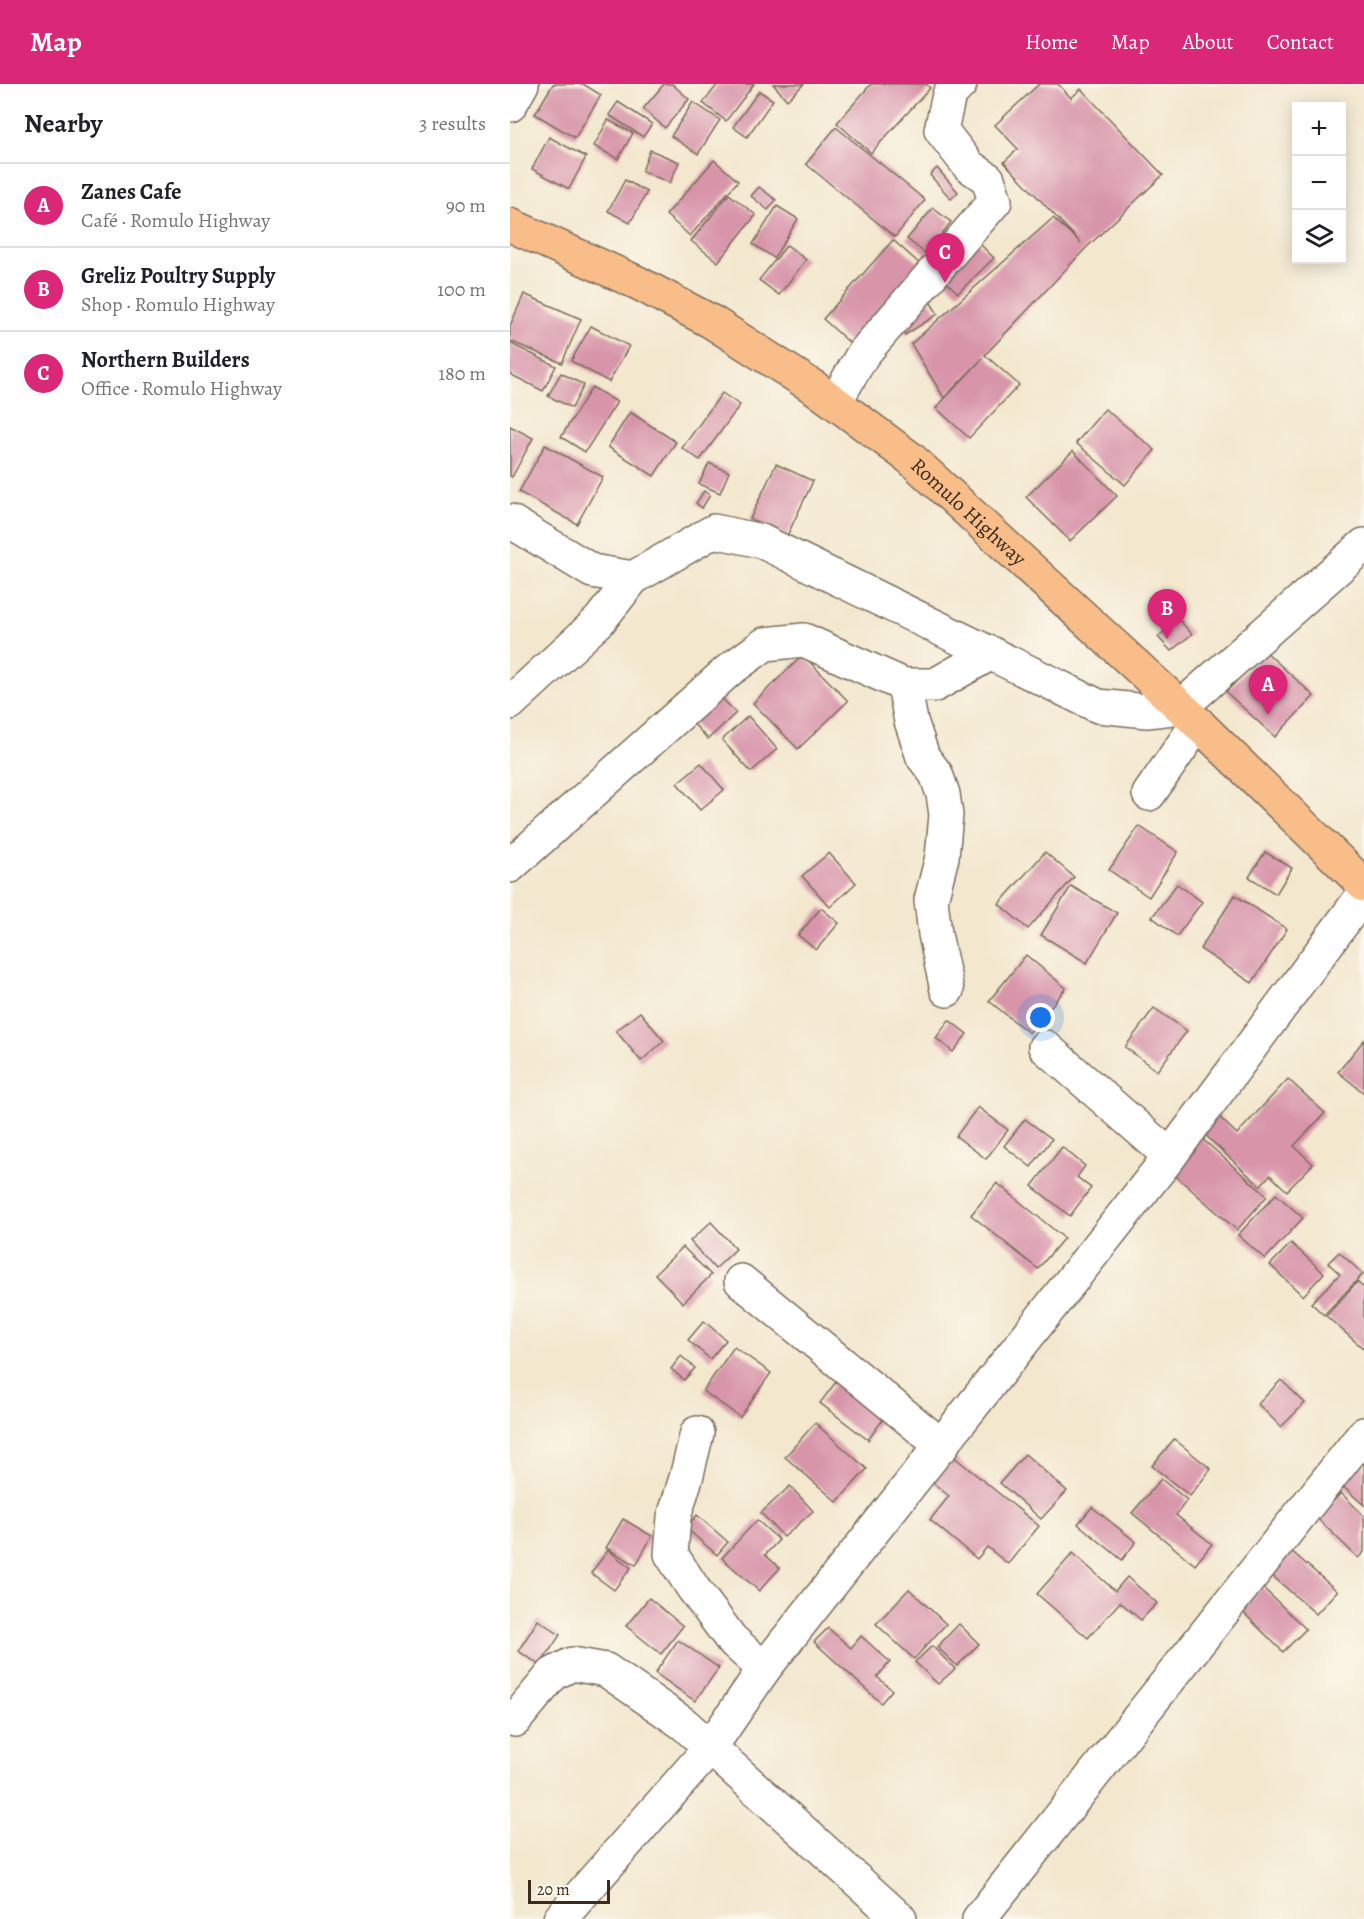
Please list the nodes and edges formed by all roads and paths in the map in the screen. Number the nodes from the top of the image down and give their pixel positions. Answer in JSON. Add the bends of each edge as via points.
{"nodes":[{"id":1,"x":522,"y":84,"type":"edge"},
{"id":2,"x":960,"y":84,"type":"edge"},
{"id":3,"x":510,"y":105,"type":"edge"},
{"id":4,"x":510,"y":225,"type":"edge"},
{"id":5,"x":835,"y":402,"type":"junction"},
{"id":6,"x":513,"y":526,"type":"edge"},
{"id":7,"x":1361,"y":552,"type":"edge"},
{"id":8,"x":633,"y":578,"type":"junction"},
{"id":9,"x":991,"y":654,"type":"junction"},
{"id":10,"x":904,"y":685,"type":"junction"},
{"id":11,"x":510,"y":703,"type":"edge"},
{"id":12,"x":1190,"y":715,"type":"junction"},
{"id":13,"x":1149,"y":794,"type":"dead end"},
{"id":14,"x":510,"y":866,"type":"edge"},
{"id":15,"x":1364,"y":885,"type":"edge"},
{"id":16,"x":1364,"y":894,"type":"edge"},
{"id":17,"x":947,"y":990,"type":"dead end"},
{"id":18,"x":1045,"y":1047,"type":"dead end"},
{"id":19,"x":1170,"y":1156,"type":"junction"},
{"id":20,"x":741,"y":1281,"type":"dead end"},
{"id":21,"x":697,"y":1433,"type":"dead end"},
{"id":22,"x":1364,"y":1434,"type":"edge"},
{"id":23,"x":942,"y":1446,"type":"junction"},
{"id":24,"x":764,"y":1669,"type":"junction"},
{"id":25,"x":515,"y":1720,"type":"dead end"},
{"id":26,"x":710,"y":1748,"type":"junction"},
{"id":27,"x":560,"y":1919,"type":"edge"},
{"id":28,"x":900,"y":1919,"type":"edge"},
{"id":29,"x":979,"y":1919,"type":"edge"}],
"edges":[{"from":1,"to":3,"type":"street"},
{"from":2,"to":5,"type":"street","via":[[949,95],[941,130],[969,166],[988,179],[995,201],[863,354]]},
{"from":4,"to":5,"type":"highway","name":"Romulo Highway","via":[[638,283],[712,322]]},
{"from":5,"to":12,"type":"highway","name":"Romulo Highway","via":[[910,458]]},
{"from":6,"to":8,"type":"street","via":[[592,571]]},
{"from":7,"to":12,"type":"street"},
{"from":8,"to":9,"type":"street","via":[[714,531],[761,541]]},
{"from":8,"to":11,"type":"street","via":[[599,621]]},
{"from":9,"to":10,"type":"street","via":[[935,685]]},
{"from":9,"to":12,"type":"street","via":[[1098,706]]},
{"from":10,"to":14,"type":"street","via":[[804,640],[765,644],[728,670]]},
{"from":10,"to":17,"type":"street","via":[[923,757],[936,774],[945,805],[942,857],[931,900]]},
{"from":12,"to":13,"type":"street"},
{"from":12,"to":15,"type":"highway","name":"Romulo Highway"},
{"from":16,"to":19,"type":"street"},
{"from":18,"to":19,"type":"street"},
{"from":19,"to":23,"type":"street"},
{"from":20,"to":23,"type":"street"},
{"from":21,"to":24,"type":"street","via":[[674,1517],[672,1554],[730,1639]]},
{"from":22,"to":29,"type":"street"},
{"from":23,"to":24,"type":"street"},
{"from":24,"to":26,"type":"street"},
{"from":25,"to":26,"type":"street","via":[[553,1674],[572,1664],[606,1670],[684,1724]]},
{"from":26,"to":27,"type":"street"},
{"from":26,"to":28,"type":"street"}]}
